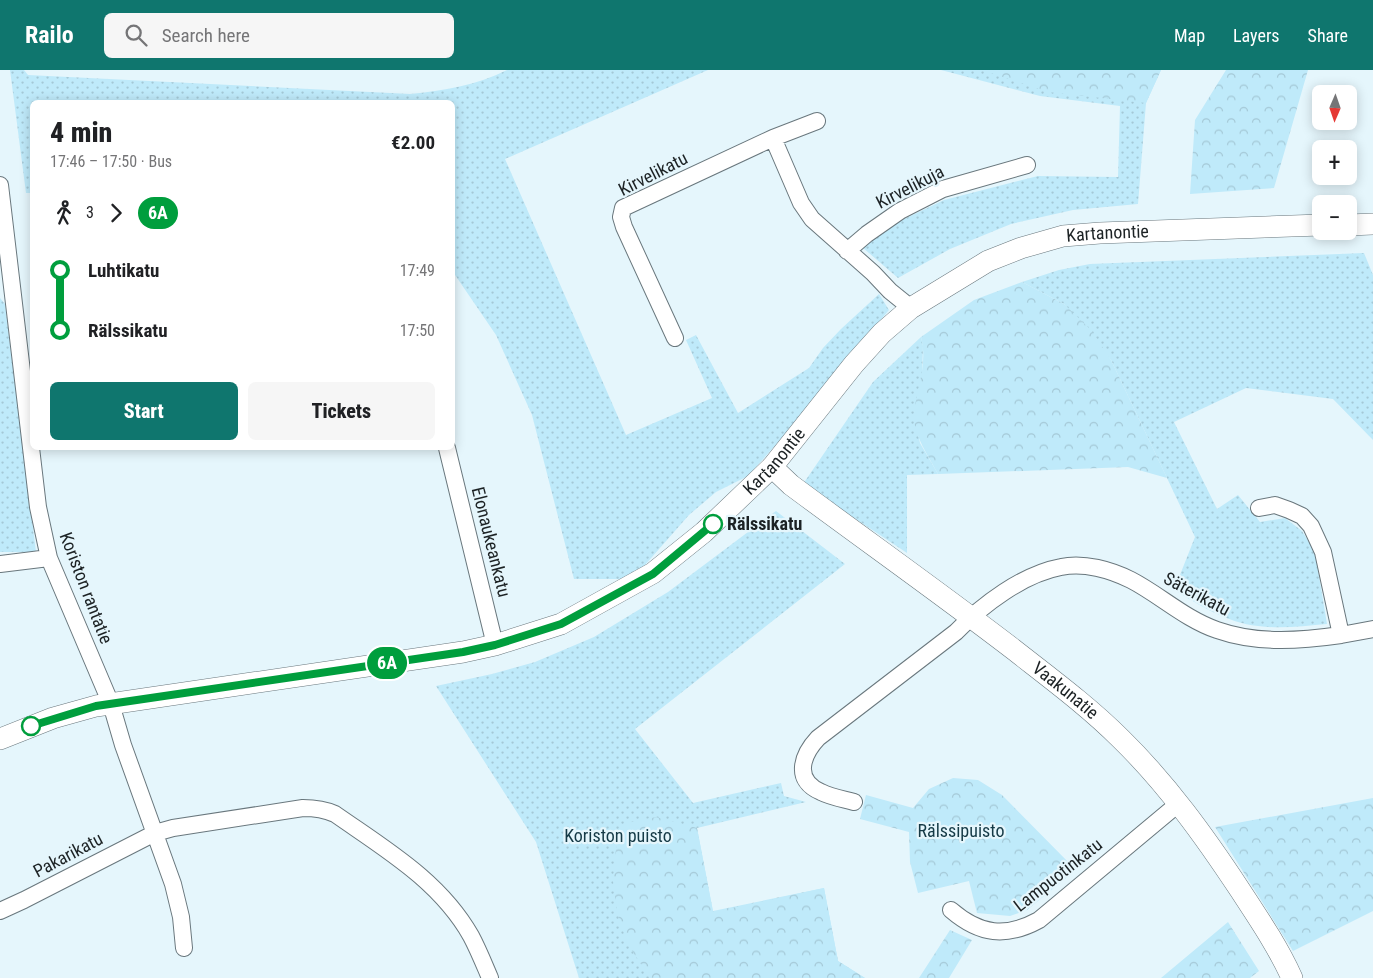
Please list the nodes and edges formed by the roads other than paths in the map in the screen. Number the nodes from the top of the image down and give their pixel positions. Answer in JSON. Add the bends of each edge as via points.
{"nodes":[{"id":1,"x":817,"y":122,"type":"dead end"},
{"id":2,"x":773,"y":138,"type":"junction"},
{"id":3,"x":1027,"y":165,"type":"dead end"},
{"id":4,"x":0,"y":184,"type":"edge"},
{"id":5,"x":1373,"y":224,"type":"edge"},
{"id":6,"x":1357,"y":225,"type":"edge"},
{"id":7,"x":1312,"y":226,"type":"edge"},
{"id":8,"x":847,"y":252,"type":"junction"},
{"id":9,"x":6,"y":282,"type":"edge"},
{"id":10,"x":911,"y":308,"type":"junction"},
{"id":11,"x":675,"y":338,"type":"dead end"},
{"id":12,"x":447,"y":450,"type":"edge"},
{"id":13,"x":772,"y":467,"type":"junction"},
{"id":14,"x":1259,"y":508,"type":"dead end"},
{"id":15,"x":49,"y":558,"type":"junction"},
{"id":16,"x":0,"y":564,"type":"edge"},
{"id":17,"x":971,"y":617,"type":"junction"},
{"id":18,"x":1373,"y":629,"type":"edge"},
{"id":19,"x":1341,"y":635,"type":"junction"},
{"id":20,"x":495,"y":645,"type":"junction"},
{"id":21,"x":111,"y":704,"type":"junction"},
{"id":22,"x":0,"y":739,"type":"edge"},
{"id":23,"x":854,"y":802,"type":"dead end"},
{"id":24,"x":1178,"y":804,"type":"junction"},
{"id":25,"x":154,"y":832,"type":"junction"},
{"id":26,"x":952,"y":910,"type":"dead end"},
{"id":27,"x":0,"y":911,"type":"edge"},
{"id":28,"x":184,"y":948,"type":"dead end"},
{"id":29,"x":490,"y":978,"type":"edge"},
{"id":30,"x":1292,"y":978,"type":"edge"}],
"edges":[{"from":1,"to":2,"type":"street","name":"Kirvelikatu"},
{"from":2,"to":8,"type":"street","via":[[801,203],[812,219]]},
{"from":2,"to":11,"type":"street","name":"Kirvelikatu","via":[[623,208],[621,217],[627,235]]},
{"from":3,"to":8,"type":"street","name":"Kirvelikuja","via":[[943,189],[900,211]]},
{"from":4,"to":9,"type":"street","name":"Koriston rantatie"},
{"from":5,"to":6,"type":"street"},
{"from":7,"to":10,"type":"street","name":"Kartanontie","via":[[1063,236],[988,261]]},
{"from":8,"to":10,"type":"street"},
{"from":9,"to":15,"type":"street","name":"Koriston rantatie","via":[[38,507]]},
{"from":10,"to":13,"type":"street","name":"Kartanontie","via":[[854,364]]},
{"from":12,"to":20,"type":"street","name":"Elonaukeankatu"},
{"from":13,"to":17,"type":"street","name":"Vaakunatie","via":[[791,486]]},
{"from":13,"to":20,"type":"street","name":"Kartanontie","via":[[704,532],[653,574],[561,624]]},
{"from":14,"to":19,"type":"street","via":[[1275,505],[1302,516],[1312,526],[1323,552]]},
{"from":15,"to":16,"type":"street"},
{"from":15,"to":21,"type":"street","name":"Koriston rantatie"},
{"from":17,"to":19,"type":"street","name":"Säterikatu","via":[[1028,579],[1062,566],[1078,566],[1123,577],[1190,617],[1240,636],[1268,640]]},
{"from":17,"to":23,"type":"street","via":[[818,738],[804,756],[804,776],[810,785],[820,792]]},
{"from":17,"to":24,"type":"street","name":"Vaakunatie","via":[[1096,715],[1145,764]]},
{"from":18,"to":19,"type":"street","name":"Säterikatu"},
{"from":20,"to":21,"type":"street","name":"Kartanontie"},
{"from":21,"to":22,"type":"street","name":"Kartanontie","via":[[53,718]]},
{"from":21,"to":25,"type":"street","name":"Koriston rantatie"},
{"from":24,"to":26,"type":"street","name":"Lampuotinkatu","via":[[1039,920],[1027,926],[1009,932],[988,930],[973,926]]},
{"from":24,"to":30,"type":"street","name":"Vaakunatie","via":[[1203,835],[1267,930]]},
{"from":25,"to":27,"type":"street","name":"Pakarikatu"},
{"from":25,"to":28,"type":"street","name":"Koriston rantatie","via":[[173,884]]},
{"from":25,"to":29,"type":"street","name":"Pakarikatu","via":[[304,808],[325,809],[409,866],[431,885],[460,918]]}]}
